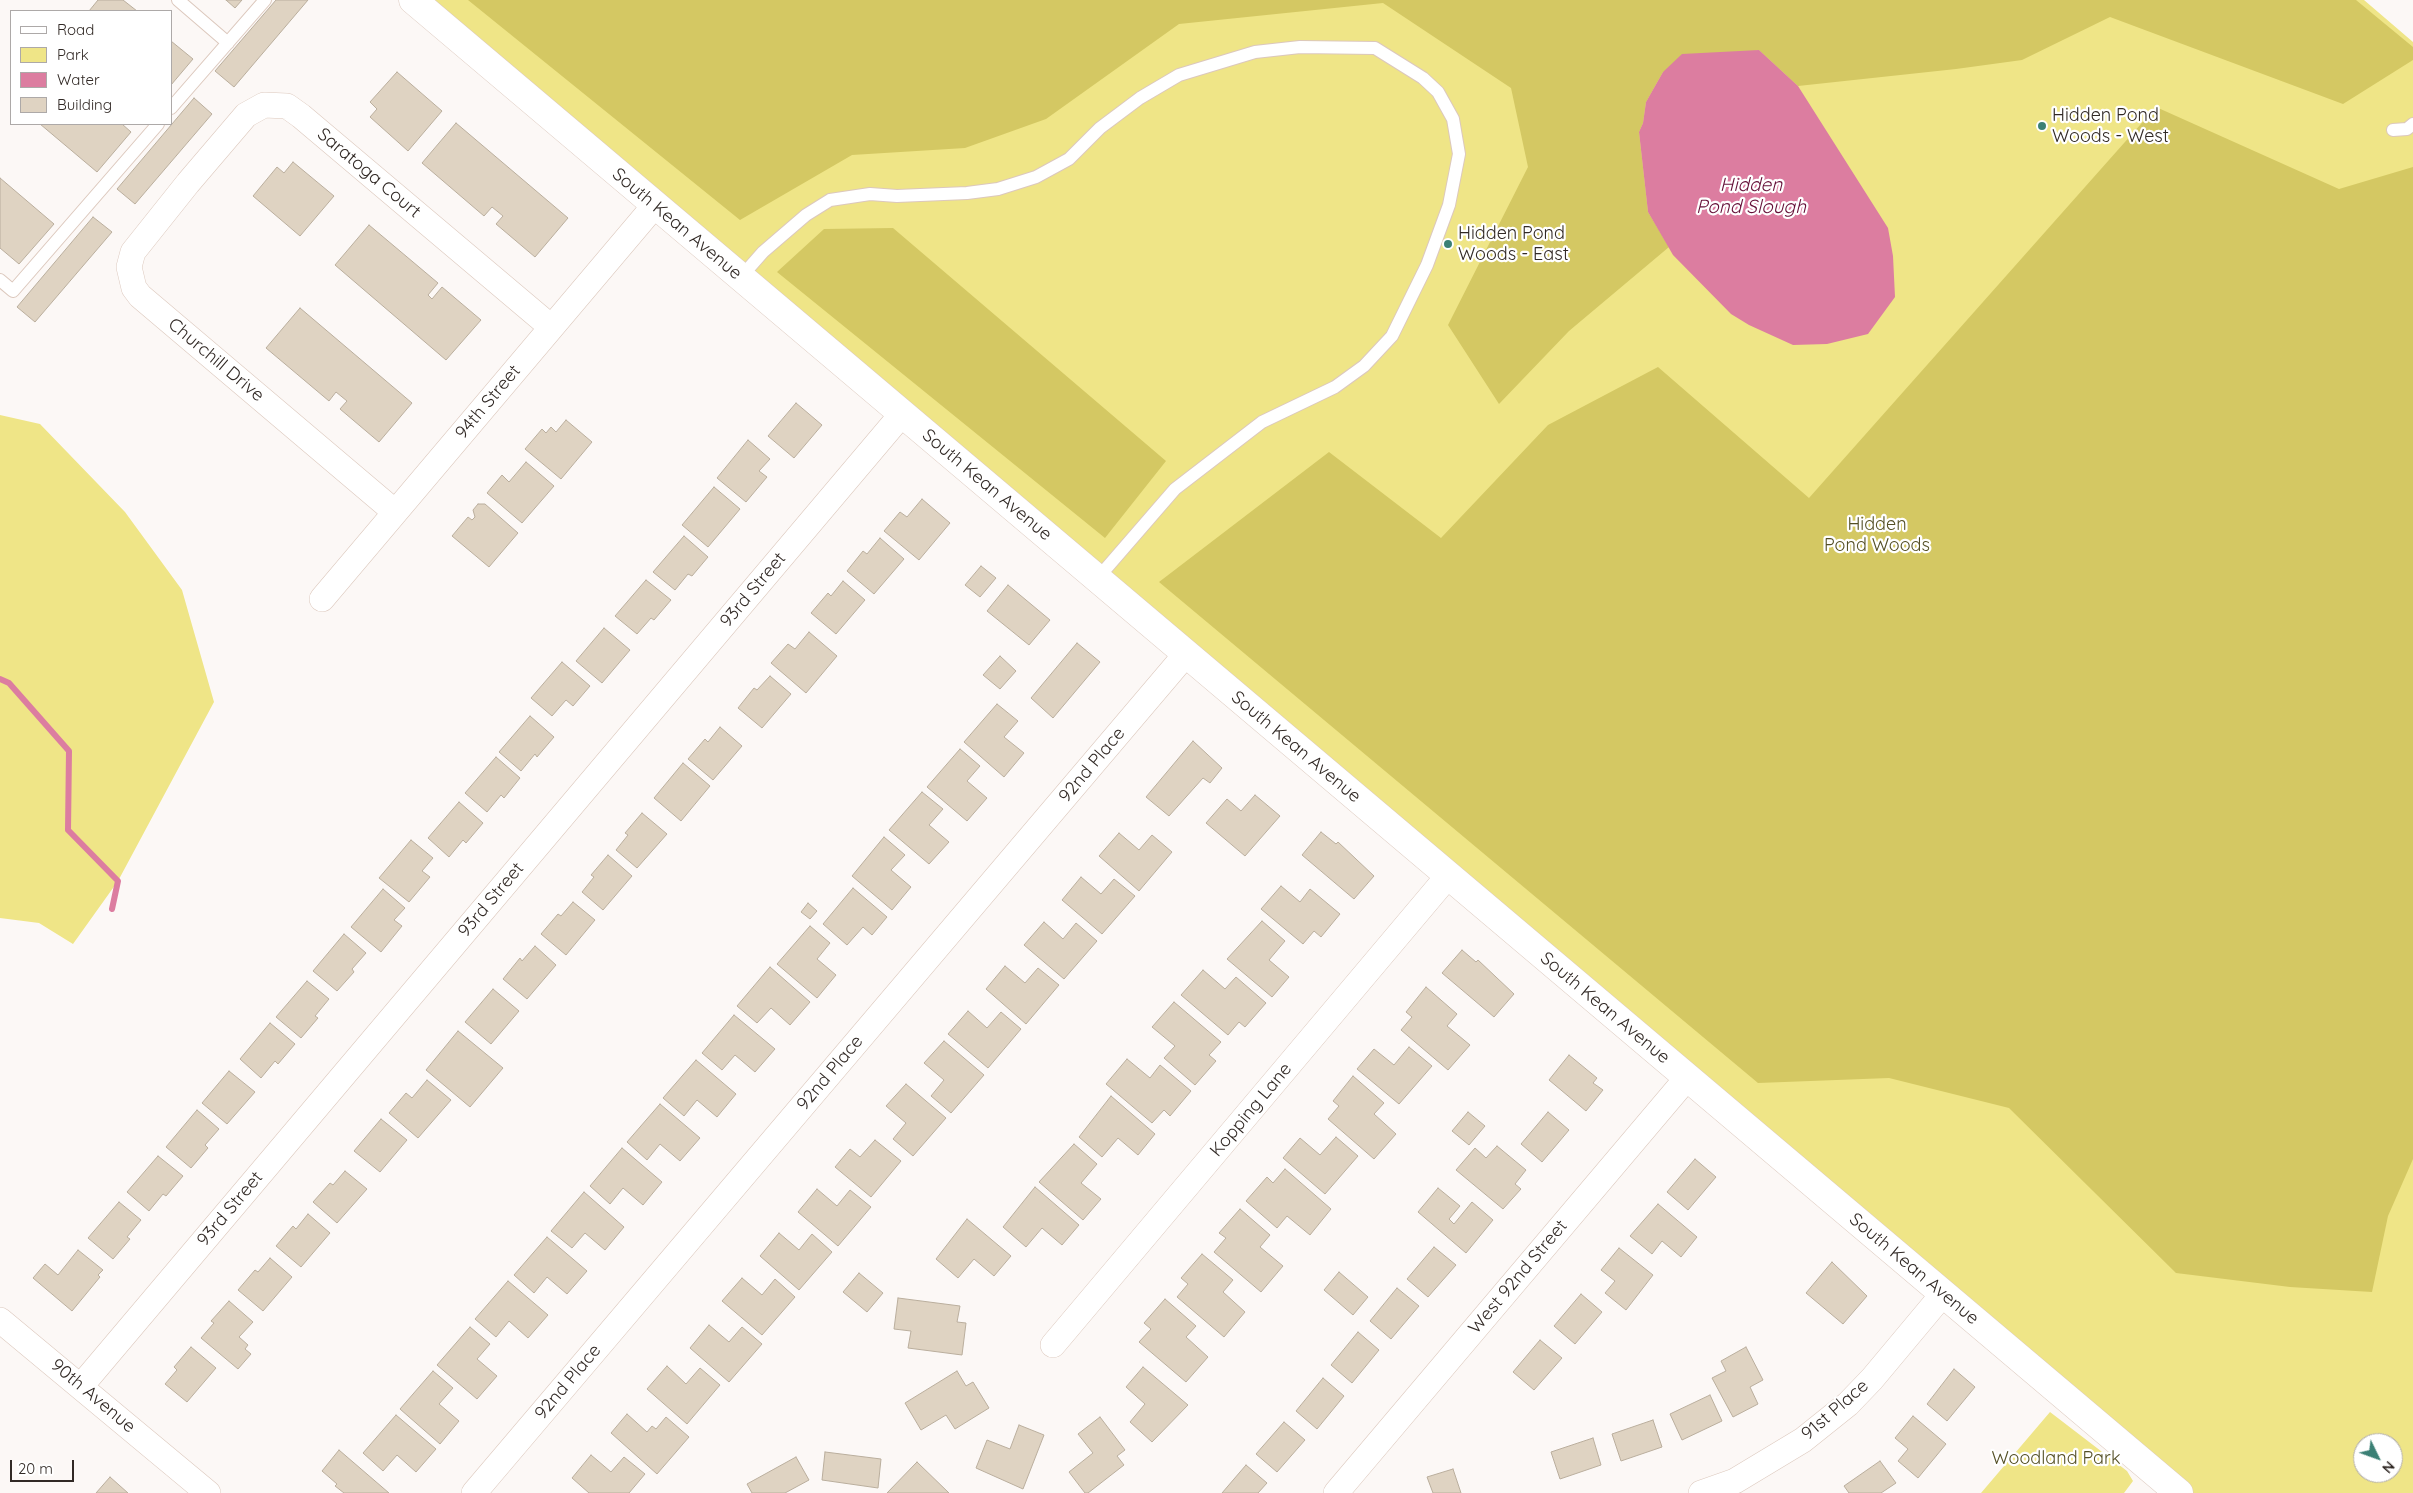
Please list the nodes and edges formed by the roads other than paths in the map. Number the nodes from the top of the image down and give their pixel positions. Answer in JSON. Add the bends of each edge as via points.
{"nodes":[{"id":1,"x":178,"y":0,"type":"edge"},
{"id":2,"x":265,"y":0,"type":"edge"},
{"id":3,"x":412,"y":0,"type":"edge"},
{"id":4,"x":228,"y":43,"type":"junction"},
{"id":5,"x":172,"y":107,"type":"edge"},
{"id":6,"x":2413,"y":124,"type":"edge"},
{"id":7,"x":157,"y":125,"type":"edge"},
{"id":8,"x":2393,"y":130,"type":"dead end"},
{"id":9,"x":188,"y":183,"type":"joint"},
{"id":10,"x":655,"y":205,"type":"junction"},
{"id":11,"x":741,"y":277,"type":"junction"},
{"id":12,"x":0,"y":280,"type":"edge"},
{"id":13,"x":552,"y":327,"type":"junction"},
{"id":14,"x":902,"y":414,"type":"junction"},
{"id":15,"x":395,"y":512,"type":"junction"},
{"id":16,"x":1097,"y":578,"type":"junction"},
{"id":17,"x":322,"y":599,"type":"dead end"},
{"id":18,"x":1186,"y":654,"type":"junction"},
{"id":19,"x":1448,"y":876,"type":"junction"},
{"id":20,"x":1687,"y":1078,"type":"junction"},
{"id":21,"x":1943,"y":1294,"type":"junction"},
{"id":22,"x":0,"y":1320,"type":"edge"},
{"id":23,"x":1053,"y":1345,"type":"dead end"},
{"id":24,"x":81,"y":1386,"type":"junction"},
{"id":25,"x":1346,"y":1488,"type":"edge"},
{"id":26,"x":2170,"y":1490,"type":"edge"},
{"id":27,"x":208,"y":1493,"type":"edge"},
{"id":28,"x":474,"y":1493,"type":"edge"},
{"id":29,"x":1701,"y":1493,"type":"edge"}],
"edges":[{"from":1,"to":4,"type":"lane"},
{"from":2,"to":4,"type":"lane"},
{"from":3,"to":10,"type":"street","name":"South Kean Avenue"},
{"from":4,"to":5,"type":"lane"},
{"from":6,"to":8,"type":"lane","via":[[2407,129]]},
{"from":7,"to":12,"type":"lane","via":[[12,291]]},
{"from":9,"to":13,"type":"street","name":"Saratoga Court","via":[[246,115],[264,105],[287,106]]},
{"from":9,"to":15,"type":"street","name":"Churchill Drive","via":[[133,252],[129,267],[134,288]]},
{"from":10,"to":11,"type":"street","name":"South Kean Avenue"},
{"from":10,"to":13,"type":"street","name":"94th Street"},
{"from":11,"to":14,"type":"street","name":"South Kean Avenue"},
{"from":11,"to":16,"type":"lane","via":[[763,252],[806,215],[830,200],[870,194],[968,193],[998,189],[1036,177],[1069,158],[1100,128],[1140,98],[1179,75],[1255,52],[1300,47],[1375,48],[1423,78],[1438,92],[1453,119],[1459,154],[1449,206],[1426,265],[1392,336],[1364,366],[1335,387],[1262,422],[1175,489]]},
{"from":13,"to":15,"type":"street","name":"94th Street"},
{"from":14,"to":16,"type":"street","name":"South Kean Avenue"},
{"from":14,"to":24,"type":"street","name":"93rd Street"},
{"from":15,"to":17,"type":"street","name":"94th Street"},
{"from":16,"to":18,"type":"street","name":"South Kean Avenue"},
{"from":18,"to":19,"type":"street","name":"South Kean Avenue"},
{"from":18,"to":28,"type":"street","name":"92nd Place"},
{"from":19,"to":20,"type":"street","name":"South Kean Avenue"},
{"from":19,"to":23,"type":"street","name":"Kopping Lane"},
{"from":20,"to":21,"type":"street","name":"South Kean Avenue"},
{"from":20,"to":25,"type":"street","name":"West 92nd Street"},
{"from":21,"to":26,"type":"street","name":"South Kean Avenue"},
{"from":21,"to":29,"type":"street","name":"91st Place","via":[[1848,1404],[1803,1440],[1735,1481]]},
{"from":22,"to":24,"type":"street","name":"90th Avenue"},
{"from":24,"to":27,"type":"street","name":"90th Avenue"}]}
